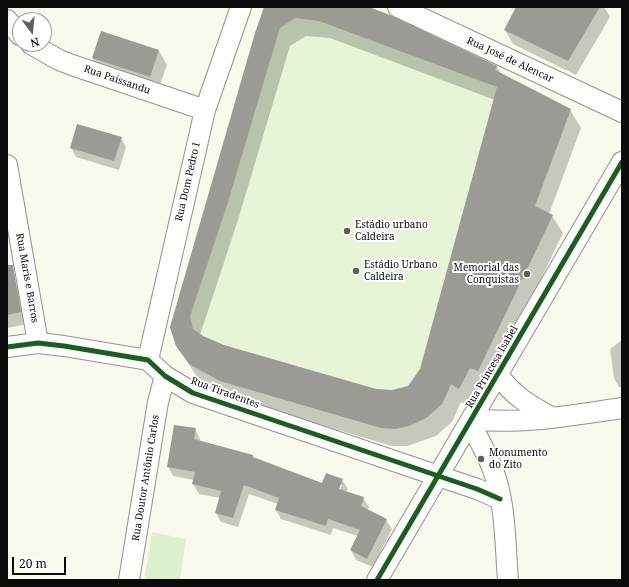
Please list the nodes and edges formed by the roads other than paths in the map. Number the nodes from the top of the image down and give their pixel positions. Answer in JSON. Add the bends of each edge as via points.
{"nodes":[{"id":1,"x":241,"y":7,"type":"edge"},
{"id":2,"x":398,"y":7,"type":"edge"},
{"id":3,"x":45,"y":52,"type":"edge"},
{"id":4,"x":205,"y":110,"type":"junction"},
{"id":5,"x":622,"y":112,"type":"edge"},
{"id":6,"x":622,"y":162,"type":"edge"},
{"id":7,"x":7,"y":165,"type":"edge"},
{"id":8,"x":38,"y":343,"type":"junction"},
{"id":9,"x":7,"y":347,"type":"edge"},
{"id":10,"x":148,"y":360,"type":"junction"},
{"id":11,"x":498,"y":374,"type":"junction"},
{"id":12,"x":166,"y":376,"type":"junction"},
{"id":13,"x":622,"y":408,"type":"edge"},
{"id":14,"x":553,"y":418,"type":"junction"},
{"id":15,"x":471,"y":421,"type":"junction"},
{"id":16,"x":438,"y":476,"type":"junction"},
{"id":17,"x":500,"y":499,"type":"junction"},
{"id":18,"x":129,"y":580,"type":"edge"},
{"id":19,"x":377,"y":580,"type":"edge"},
{"id":20,"x":508,"y":580,"type":"edge"}],
"edges":[{"from":1,"to":4,"type":"street","name":"Rua Dom Pedro I"},
{"from":2,"to":5,"type":"street","name":"Rua José de Alencar"},
{"from":3,"to":4,"type":"street","name":"Rua Paissandu","via":[[59,60]]},
{"from":4,"to":10,"type":"street","name":"Rua Dom Pedro I"},
{"from":6,"to":11,"type":"street","name":"Rua Princesa Isabel"},
{"from":7,"to":8,"type":"street","name":"Rua Maris e Barros"},
{"from":8,"to":9,"type":"street"},
{"from":8,"to":10,"type":"street"},
{"from":10,"to":12,"type":"street","name":"Rua Tiradentes"},
{"from":11,"to":14,"type":"street","via":[[520,400]]},
{"from":11,"to":15,"type":"street","name":"Rua Princesa Isabel"},
{"from":12,"to":16,"type":"street","name":"Rua Tiradentes","via":[[193,393]]},
{"from":12,"to":18,"type":"street","name":"Rua Doutor Antônio Carlos","via":[[158,402]]},
{"from":13,"to":14,"type":"street"},
{"from":14,"to":15,"type":"street"},
{"from":15,"to":16,"type":"street","name":"Rua Princesa Isabel"},
{"from":15,"to":17,"type":"street","via":[[494,472]]},
{"from":16,"to":17,"type":"street","name":"Rua Tiradentes"},
{"from":16,"to":19,"type":"street","name":"Rua Princesa Isabel"},
{"from":17,"to":20,"type":"street"}]}
